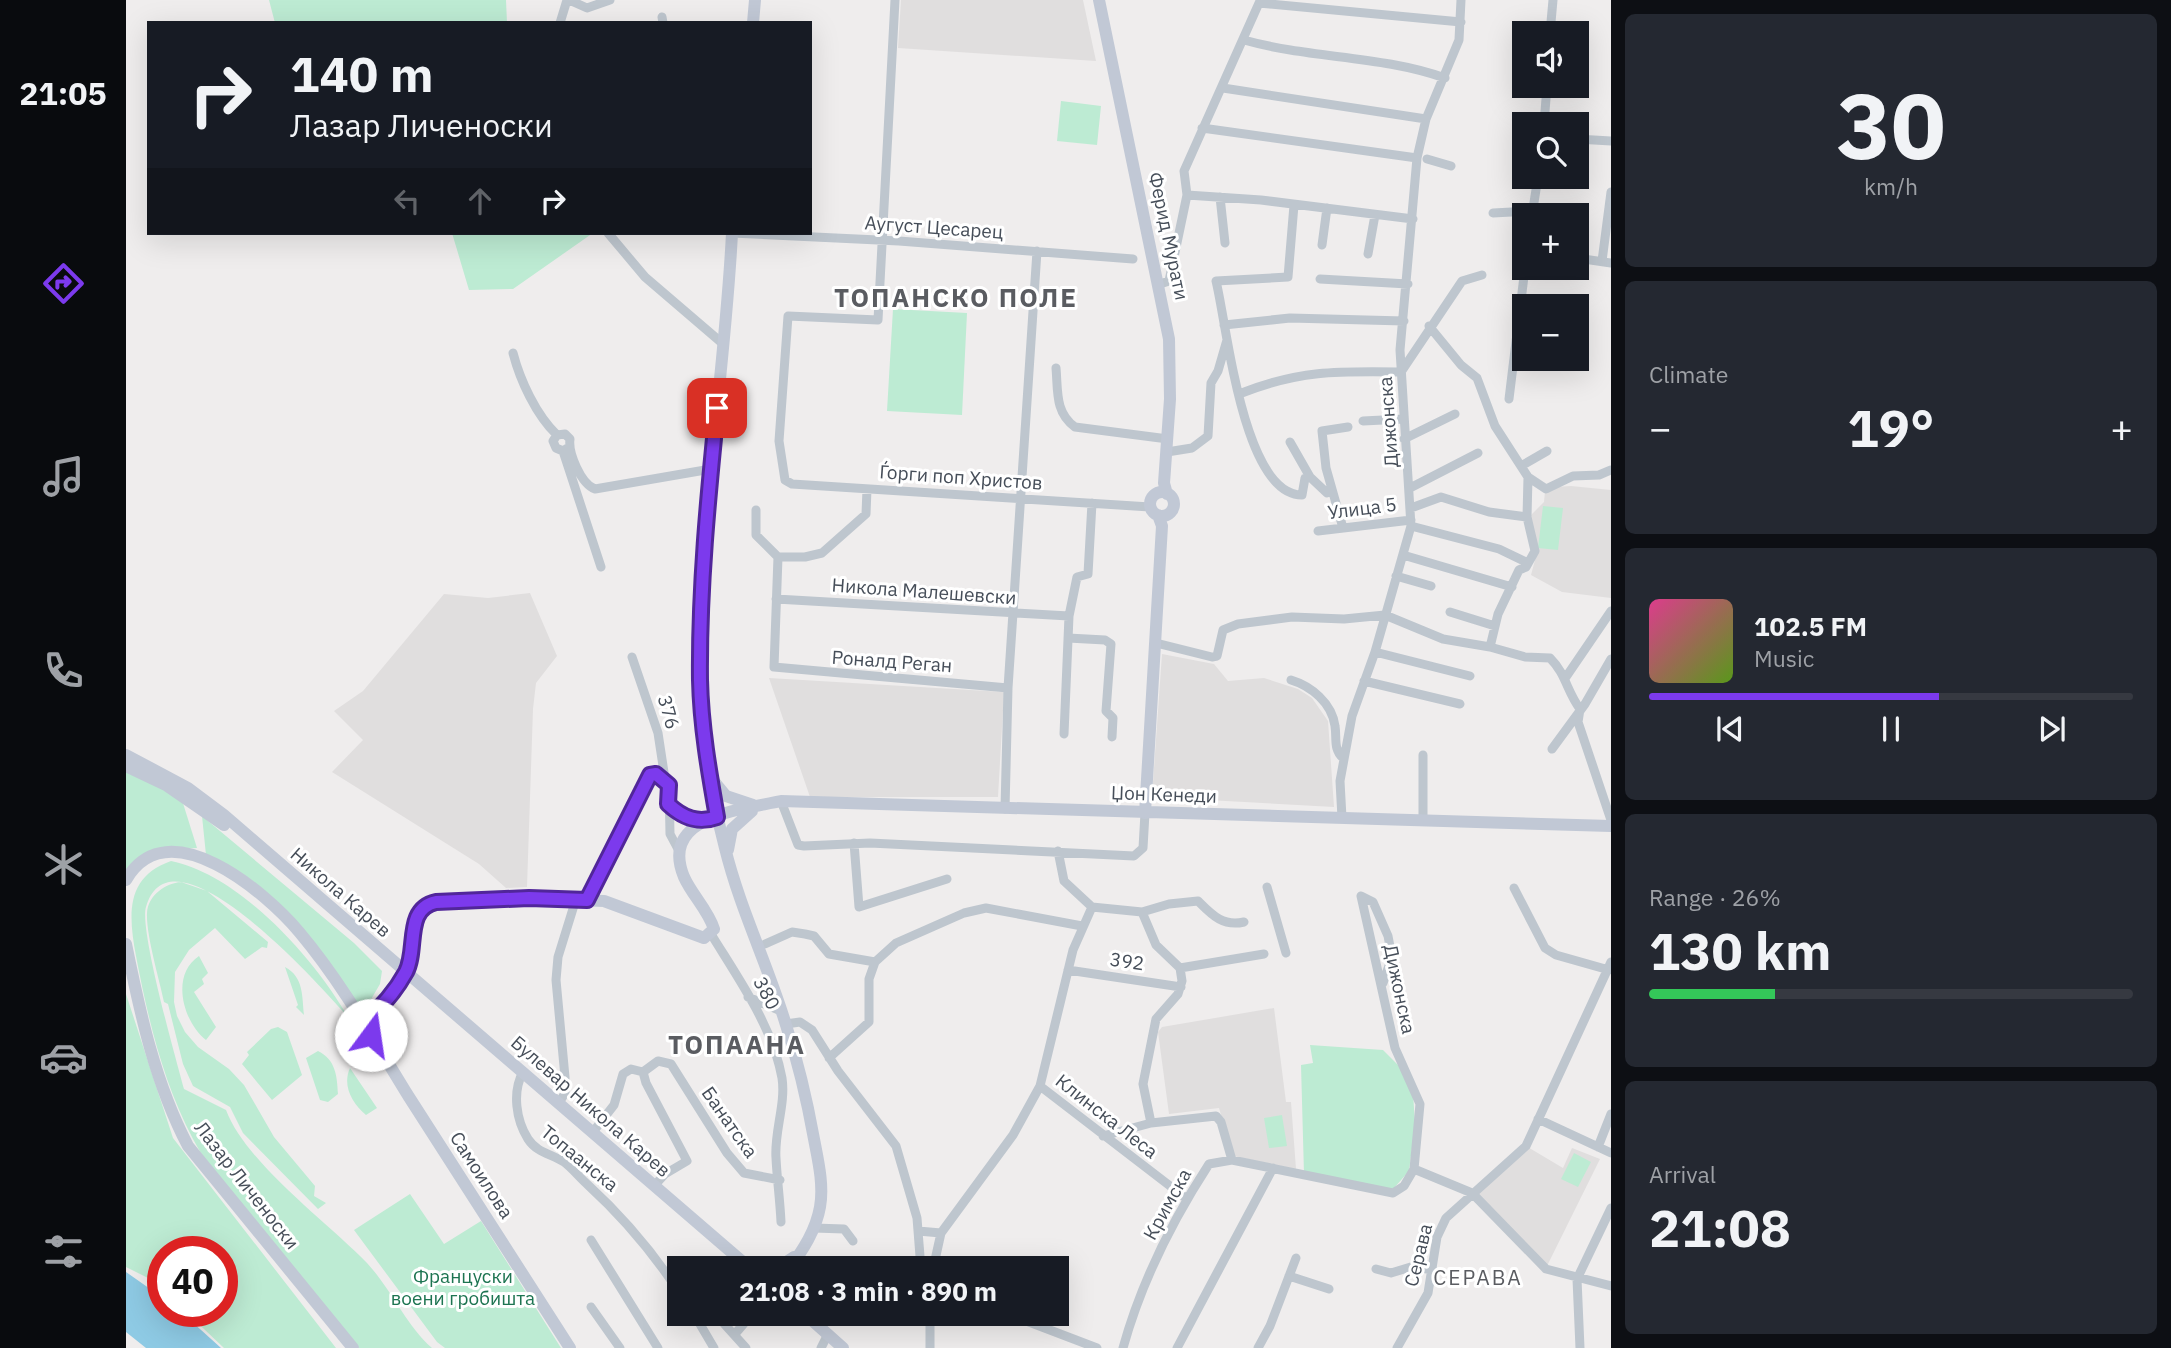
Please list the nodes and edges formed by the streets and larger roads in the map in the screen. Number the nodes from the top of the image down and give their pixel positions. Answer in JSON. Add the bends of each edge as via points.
{"nodes":[{"id":1,"x":568,"y":0,"type":"edge"},
{"id":2,"x":610,"y":0,"type":"edge"},
{"id":3,"x":755,"y":0,"type":"edge"},
{"id":4,"x":895,"y":0,"type":"edge"},
{"id":5,"x":1099,"y":0,"type":"edge"},
{"id":6,"x":1461,"y":0,"type":"edge"},
{"id":7,"x":1553,"y":0,"type":"edge"},
{"id":8,"x":562,"y":21,"type":"edge"},
{"id":9,"x":753,"y":21,"type":"edge"},
{"id":10,"x":1551,"y":21,"type":"edge"},
{"id":11,"x":1461,"y":22,"type":"junction"},
{"id":12,"x":1244,"y":40,"type":"junction"},
{"id":13,"x":1445,"y":78,"type":"junction"},
{"id":14,"x":1223,"y":88,"type":"junction"},
{"id":15,"x":1426,"y":119,"type":"junction"},
{"id":16,"x":1202,"y":128,"type":"junction"},
{"id":17,"x":1589,"y":140,"type":"edge"},
{"id":18,"x":1611,"y":141,"type":"edge"},
{"id":19,"x":1417,"y":158,"type":"junction"},
{"id":20,"x":1427,"y":159,"type":"dead end"},
{"id":21,"x":1451,"y":166,"type":"dead end"},
{"id":22,"x":1611,"y":192,"type":"edge"},
{"id":23,"x":1187,"y":195,"type":"junction"},
{"id":24,"x":1220,"y":197,"type":"junction"},
{"id":25,"x":1294,"y":205,"type":"junction"},
{"id":26,"x":1327,"y":208,"type":"junction"},
{"id":27,"x":1493,"y":213,"type":"dead end"},
{"id":28,"x":1512,"y":213,"type":"edge"},
{"id":29,"x":1375,"y":215,"type":"junction"},
{"id":30,"x":1413,"y":219,"type":"junction"},
{"id":31,"x":610,"y":235,"type":"edge"},
{"id":32,"x":732,"y":235,"type":"edge"},
{"id":33,"x":775,"y":235,"type":"edge"},
{"id":34,"x":884,"y":240,"type":"junction"},
{"id":35,"x":1225,"y":243,"type":"dead end"},
{"id":36,"x":1322,"y":245,"type":"dead end"},
{"id":37,"x":1037,"y":251,"type":"junction"},
{"id":38,"x":1368,"y":254,"type":"dead end"},
{"id":39,"x":1133,"y":259,"type":"dead end"},
{"id":40,"x":1606,"y":262,"type":"edge"},
{"id":41,"x":1482,"y":275,"type":"dead end"},
{"id":42,"x":1320,"y":279,"type":"dead end"},
{"id":43,"x":1524,"y":280,"type":"edge"},
{"id":44,"x":1160,"y":284,"type":"junction"},
{"id":45,"x":1408,"y":284,"type":"junction"},
{"id":46,"x":1404,"y":321,"type":"junction"},
{"id":47,"x":1429,"y":326,"type":"junction"},
{"id":48,"x":1226,"y":330,"type":"junction"},
{"id":49,"x":722,"y":343,"type":"junction"},
{"id":50,"x":513,"y":353,"type":"dead end"},
{"id":51,"x":1056,"y":368,"type":"dead end"},
{"id":52,"x":1401,"y":372,"type":"junction"},
{"id":53,"x":1239,"y":394,"type":"junction"},
{"id":54,"x":1509,"y":398,"type":"dead end"},
{"id":55,"x":1455,"y":414,"type":"dead end"},
{"id":56,"x":1403,"y":419,"type":"junction"},
{"id":57,"x":1363,"y":421,"type":"dead end"},
{"id":58,"x":1348,"y":427,"type":"dead end"},
{"id":59,"x":1404,"y":439,"type":"junction"},
{"id":60,"x":1290,"y":443,"type":"dead end"},
{"id":61,"x":1167,"y":445,"type":"junction"},
{"id":62,"x":566,"y":449,"type":"junction"},
{"id":63,"x":1547,"y":451,"type":"dead end"},
{"id":64,"x":1478,"y":453,"type":"dead end"},
{"id":65,"x":1521,"y":466,"type":"junction"},
{"id":66,"x":711,"y":470,"type":"junction"},
{"id":67,"x":1611,"y":470,"type":"edge"},
{"id":68,"x":1310,"y":477,"type":"junction"},
{"id":69,"x":1528,"y":477,"type":"junction"},
{"id":70,"x":1324,"y":479,"type":"dead end"},
{"id":71,"x":1410,"y":488,"type":"junction"},
{"id":72,"x":867,"y":489,"type":"junction"},
{"id":73,"x":1327,"y":493,"type":"junction"},
{"id":74,"x":1021,"y":499,"type":"junction"},
{"id":75,"x":1092,"y":503,"type":"junction"},
{"id":76,"x":1157,"y":504,"type":"junction"},
{"id":77,"x":1335,"y":504,"type":"junction"},
{"id":78,"x":1410,"y":509,"type":"junction"},
{"id":79,"x":756,"y":510,"type":"dead end"},
{"id":80,"x":1527,"y":517,"type":"junction"},
{"id":81,"x":1411,"y":523,"type":"junction"},
{"id":82,"x":1343,"y":528,"type":"junction"},
{"id":83,"x":1318,"y":531,"type":"dead end"},
{"id":84,"x":1402,"y":555,"type":"junction"},
{"id":85,"x":778,"y":558,"type":"junction"},
{"id":86,"x":1528,"y":563,"type":"junction"},
{"id":87,"x":601,"y":567,"type":"dead end"},
{"id":88,"x":1396,"y":576,"type":"junction"},
{"id":89,"x":1432,"y":586,"type":"dead end"},
{"id":90,"x":1512,"y":587,"type":"junction"},
{"id":91,"x":776,"y":599,"type":"junction"},
{"id":92,"x":1611,"y":611,"type":"edge"},
{"id":93,"x":1450,"y":612,"type":"dead end"},
{"id":94,"x":1013,"y":615,"type":"junction"},
{"id":95,"x":1385,"y":615,"type":"junction"},
{"id":96,"x":1069,"y":616,"type":"junction"},
{"id":97,"x":1495,"y":626,"type":"junction"},
{"id":98,"x":1068,"y":638,"type":"junction"},
{"id":99,"x":1156,"y":643,"type":"junction"},
{"id":100,"x":1490,"y":646,"type":"junction"},
{"id":101,"x":1375,"y":652,"type":"junction"},
{"id":102,"x":632,"y":657,"type":"dead end"},
{"id":103,"x":1611,"y":659,"type":"edge"},
{"id":104,"x":1470,"y":676,"type":"dead end"},
{"id":105,"x":1566,"y":677,"type":"junction"},
{"id":106,"x":1291,"y":680,"type":"dead end"},
{"id":107,"x":1364,"y":681,"type":"junction"},
{"id":108,"x":1008,"y":688,"type":"junction"},
{"id":109,"x":1460,"y":705,"type":"dead end"},
{"id":110,"x":1580,"y":709,"type":"junction"},
{"id":111,"x":1064,"y":734,"type":"dead end"},
{"id":112,"x":1112,"y":737,"type":"dead end"},
{"id":113,"x":1552,"y":749,"type":"dead end"},
{"id":114,"x":126,"y":755,"type":"edge"},
{"id":115,"x":1423,"y":755,"type":"dead end"},
{"id":116,"x":1343,"y":758,"type":"junction"},
{"id":117,"x":126,"y":766,"type":"edge"},
{"id":118,"x":710,"y":774,"type":"junction"},
{"id":119,"x":665,"y":779,"type":"junction"},
{"id":120,"x":781,"y":801,"type":"junction"},
{"id":121,"x":668,"y":804,"type":"junction"},
{"id":122,"x":757,"y":806,"type":"junction"},
{"id":123,"x":1005,"y":809,"type":"junction"},
{"id":124,"x":1145,"y":813,"type":"junction"},
{"id":125,"x":717,"y":817,"type":"junction"},
{"id":126,"x":1342,"y":818,"type":"junction"},
{"id":127,"x":1423,"y":820,"type":"junction"},
{"id":128,"x":1611,"y":820,"type":"edge"},
{"id":129,"x":704,"y":822,"type":"junction"},
{"id":130,"x":1611,"y":826,"type":"edge"},
{"id":131,"x":252,"y":841,"type":"junction"},
{"id":132,"x":854,"y":843,"type":"junction"},
{"id":133,"x":678,"y":849,"type":"junction"},
{"id":134,"x":1058,"y":851,"type":"junction"},
{"id":135,"x":728,"y":861,"type":"junction"},
{"id":136,"x":947,"y":879,"type":"dead end"},
{"id":137,"x":126,"y":880,"type":"edge"},
{"id":138,"x":1267,"y":887,"type":"dead end"},
{"id":139,"x":1514,"y":888,"type":"dead end"},
{"id":140,"x":582,"y":899,"type":"junction"},
{"id":141,"x":1092,"y":908,"type":"junction"},
{"id":142,"x":1142,"y":912,"type":"junction"},
{"id":143,"x":1244,"y":922,"type":"dead end"},
{"id":144,"x":1082,"y":926,"type":"junction"},
{"id":145,"x":711,"y":934,"type":"junction"},
{"id":146,"x":126,"y":944,"type":"edge"},
{"id":147,"x":765,"y":944,"type":"dead end"},
{"id":148,"x":1286,"y":953,"type":"dead end"},
{"id":149,"x":1264,"y":954,"type":"dead end"},
{"id":150,"x":875,"y":962,"type":"junction"},
{"id":151,"x":1610,"y":966,"type":"edge"},
{"id":152,"x":1180,"y":968,"type":"junction"},
{"id":153,"x":1068,"y":970,"type":"junction"},
{"id":154,"x":406,"y":972,"type":"junction"},
{"id":155,"x":1382,"y":984,"type":"junction"},
{"id":156,"x":1181,"y":987,"type":"junction"},
{"id":157,"x":748,"y":997,"type":"junction"},
{"id":158,"x":781,"y":1011,"type":"junction"},
{"id":159,"x":364,"y":1022,"type":"junction"},
{"id":160,"x":786,"y":1024,"type":"junction"},
{"id":161,"x":829,"y":1058,"type":"junction"},
{"id":162,"x":523,"y":1072,"type":"junction"},
{"id":163,"x":643,"y":1072,"type":"junction"},
{"id":164,"x":1040,"y":1086,"type":"junction"},
{"id":165,"x":559,"y":1103,"type":"junction"},
{"id":166,"x":1611,"y":1114,"type":"edge"},
{"id":167,"x":1538,"y":1119,"type":"junction"},
{"id":168,"x":1151,"y":1123,"type":"junction"},
{"id":169,"x":593,"y":1132,"type":"junction"},
{"id":170,"x":1102,"y":1136,"type":"junction"},
{"id":171,"x":1598,"y":1147,"type":"junction"},
{"id":172,"x":1611,"y":1153,"type":"edge"},
{"id":173,"x":1232,"y":1160,"type":"junction"},
{"id":174,"x":1273,"y":1168,"type":"junction"},
{"id":175,"x":1414,"y":1169,"type":"junction"},
{"id":176,"x":780,"y":1180,"type":"junction"},
{"id":177,"x":654,"y":1186,"type":"junction"},
{"id":178,"x":1472,"y":1193,"type":"junction"},
{"id":179,"x":1187,"y":1199,"type":"junction"},
{"id":180,"x":1611,"y":1208,"type":"edge"},
{"id":181,"x":781,"y":1222,"type":"dead end"},
{"id":182,"x":814,"y":1228,"type":"junction"},
{"id":183,"x":918,"y":1231,"type":"junction"},
{"id":184,"x":941,"y":1233,"type":"junction"},
{"id":185,"x":591,"y":1240,"type":"dead end"},
{"id":186,"x":853,"y":1241,"type":"dead end"},
{"id":187,"x":803,"y":1250,"type":"junction"},
{"id":188,"x":735,"y":1256,"type":"edge"},
{"id":189,"x":794,"y":1256,"type":"edge"},
{"id":190,"x":799,"y":1256,"type":"edge"},
{"id":191,"x":920,"y":1256,"type":"edge"},
{"id":192,"x":936,"y":1256,"type":"edge"},
{"id":193,"x":1296,"y":1258,"type":"dead end"},
{"id":194,"x":1376,"y":1269,"type":"dead end"},
{"id":195,"x":1434,"y":1271,"type":"junction"},
{"id":196,"x":667,"y":1274,"type":"edge"},
{"id":197,"x":1289,"y":1276,"type":"junction"},
{"id":198,"x":1577,"y":1279,"type":"junction"},
{"id":199,"x":1611,"y":1286,"type":"edge"},
{"id":200,"x":1329,"y":1289,"type":"dead end"},
{"id":201,"x":591,"y":1307,"type":"dead end"},
{"id":202,"x":701,"y":1326,"type":"edge"},
{"id":203,"x":727,"y":1326,"type":"edge"},
{"id":204,"x":742,"y":1326,"type":"edge"},
{"id":205,"x":819,"y":1326,"type":"edge"},
{"id":206,"x":930,"y":1326,"type":"edge"},
{"id":207,"x":1039,"y":1326,"type":"edge"},
{"id":208,"x":735,"y":1334,"type":"junction"},
{"id":209,"x":828,"y":1334,"type":"junction"},
{"id":210,"x":353,"y":1348,"type":"edge"},
{"id":211,"x":570,"y":1348,"type":"edge"},
{"id":212,"x":620,"y":1348,"type":"edge"},
{"id":213,"x":658,"y":1348,"type":"edge"},
{"id":214,"x":714,"y":1348,"type":"edge"},
{"id":215,"x":746,"y":1348,"type":"edge"},
{"id":216,"x":821,"y":1348,"type":"edge"},
{"id":217,"x":843,"y":1348,"type":"edge"},
{"id":218,"x":930,"y":1348,"type":"edge"},
{"id":219,"x":1097,"y":1348,"type":"edge"},
{"id":220,"x":1123,"y":1348,"type":"edge"},
{"id":221,"x":1177,"y":1348,"type":"edge"},
{"id":222,"x":1258,"y":1348,"type":"edge"},
{"id":223,"x":1397,"y":1348,"type":"edge"},
{"id":224,"x":1580,"y":1348,"type":"edge"}],
"edges":[{"from":1,"to":2,"type":"street","via":[[587,8]]},
{"from":1,"to":8,"type":"street"},
{"from":3,"to":9,"type":"street"},
{"from":4,"to":34,"type":"street"},
{"from":5,"to":44,"type":"street","name":"Ферид Мурати"},
{"from":6,"to":11,"type":"street","name":"Дижонска"},
{"from":7,"to":10,"type":"street"},
{"from":11,"to":12,"type":"street","via":[[1259,3]]},
{"from":11,"to":13,"type":"street","name":"Дижонска"},
{"from":12,"to":13,"type":"street","via":[[1299,53],[1393,63]]},
{"from":12,"to":14,"type":"street"},
{"from":13,"to":15,"type":"street","name":"Дижонска"},
{"from":14,"to":15,"type":"street"},
{"from":14,"to":16,"type":"street"},
{"from":15,"to":19,"type":"street","name":"Дижонска"},
{"from":16,"to":19,"type":"street"},
{"from":16,"to":23,"type":"street","via":[[1184,170]]},
{"from":17,"to":18,"type":"street"},
{"from":19,"to":30,"type":"street","name":"Дижонска"},
{"from":20,"to":21,"type":"street"},
{"from":22,"to":40,"type":"street"},
{"from":23,"to":24,"type":"street"},
{"from":23,"to":44,"type":"street","via":[[1169,281]]},
{"from":24,"to":25,"type":"street"},
{"from":24,"to":35,"type":"street"},
{"from":25,"to":26,"type":"street"},
{"from":25,"to":48,"type":"street","via":[[1288,276],[1216,281]]},
{"from":26,"to":29,"type":"street"},
{"from":26,"to":36,"type":"street"},
{"from":27,"to":28,"type":"street"},
{"from":29,"to":30,"type":"street"},
{"from":29,"to":38,"type":"street"},
{"from":30,"to":45,"type":"street","name":"Дижонска"},
{"from":31,"to":49,"type":"street","via":[[645,277]]},
{"from":32,"to":49,"type":"street"},
{"from":33,"to":34,"type":"street","name":"Аугуст Цесарец"},
{"from":34,"to":37,"type":"street","name":"Аугуст Цесарец"},
{"from":34,"to":72,"type":"street","name":"Ѓорги поп Христов","via":[[878,320],[788,316],[779,441],[785,480],[792,484]]},
{"from":37,"to":39,"type":"street","name":"Аугуст Цесарец"},
{"from":37,"to":74,"type":"street"},
{"from":41,"to":47,"type":"street","via":[[1462,281]]},
{"from":42,"to":45,"type":"street"},
{"from":43,"to":54,"type":"street"},
{"from":44,"to":61,"type":"street","name":"Ферид Мурати","via":[[1170,358]]},
{"from":45,"to":46,"type":"street","name":"Дижонска"},
{"from":46,"to":48,"type":"street","via":[[1290,318]]},
{"from":46,"to":52,"type":"street","name":"Дижонска"},
{"from":47,"to":52,"type":"street"},
{"from":47,"to":65,"type":"street","via":[[1477,378],[1495,426]]},
{"from":48,"to":53,"type":"street"},
{"from":48,"to":61,"type":"street","via":[[1219,371],[1211,383],[1208,436],[1192,448]]},
{"from":49,"to":66,"type":"street"},
{"from":50,"to":62,"type":"street","via":[[518,375],[549,428],[570,439]]},
{"from":51,"to":61,"type":"street","via":[[1059,408],[1075,427]]},
{"from":52,"to":53,"type":"street","via":[[1301,374]]},
{"from":52,"to":56,"type":"street","name":"Дижонска"},
{"from":53,"to":68,"type":"street","via":[[1252,444],[1270,477],[1294,495],[1302,495],[1305,478]]},
{"from":55,"to":59,"type":"street"},
{"from":56,"to":57,"type":"street"},
{"from":56,"to":59,"type":"street","name":"Дижонска"},
{"from":58,"to":77,"type":"street","via":[[1322,431]]},
{"from":59,"to":71,"type":"street","name":"Дижонска"},
{"from":60,"to":68,"type":"street"},
{"from":61,"to":76,"type":"street","name":"Ферид Мурати"},
{"from":62,"to":66,"type":"street","via":[[584,480],[595,489]]},
{"from":62,"to":87,"type":"street"},
{"from":63,"to":65,"type":"street"},
{"from":64,"to":71,"type":"street"},
{"from":65,"to":69,"type":"street"},
{"from":66,"to":118,"type":"street","via":[[700,681]]},
{"from":67,"to":69,"type":"street","via":[[1573,476],[1546,489]]},
{"from":68,"to":73,"type":"street"},
{"from":69,"to":80,"type":"street"},
{"from":70,"to":73,"type":"street"},
{"from":71,"to":78,"type":"street","name":"Дижонска"},
{"from":72,"to":74,"type":"street","name":"Ѓорги поп Христов"},
{"from":72,"to":85,"type":"street","via":[[866,514],[822,553]]},
{"from":73,"to":77,"type":"street"},
{"from":74,"to":75,"type":"street","name":"Ѓорги поп Христов"},
{"from":74,"to":94,"type":"street"},
{"from":75,"to":76,"type":"street","name":"Ѓорги поп Христов"},
{"from":75,"to":96,"type":"street","via":[[1088,574],[1077,577]]},
{"from":76,"to":99,"type":"street","name":"Ферид Мурати"},
{"from":77,"to":82,"type":"street"},
{"from":78,"to":80,"type":"street","via":[[1441,497],[1489,512]]},
{"from":78,"to":81,"type":"street","name":"Дижонска"},
{"from":79,"to":85,"type":"street","via":[[756,535]]},
{"from":80,"to":86,"type":"street","via":[[1535,551]]},
{"from":81,"to":82,"type":"street","name":"Улица 5"},
{"from":81,"to":84,"type":"street","name":"Дижонска"},
{"from":81,"to":86,"type":"street","via":[[1499,549]]},
{"from":82,"to":83,"type":"street","name":"Улица 5"},
{"from":84,"to":88,"type":"street","name":"Дижонска"},
{"from":84,"to":90,"type":"street"},
{"from":85,"to":91,"type":"street"},
{"from":86,"to":90,"type":"street","via":[[1519,569]]},
{"from":88,"to":89,"type":"street"},
{"from":88,"to":95,"type":"street","name":"Дижонска"},
{"from":90,"to":97,"type":"street"},
{"from":91,"to":94,"type":"street","name":"Никола Малешевски"},
{"from":91,"to":108,"type":"street","name":"Роналд Реган","via":[[774,667]]},
{"from":92,"to":105,"type":"street"},
{"from":93,"to":97,"type":"street"},
{"from":94,"to":96,"type":"street","name":"Никола Малешевски"},
{"from":94,"to":108,"type":"street"},
{"from":95,"to":99,"type":"street","via":[[1292,617],[1238,624],[1223,630],[1221,648],[1212,657]]},
{"from":95,"to":100,"type":"street","via":[[1443,639]]},
{"from":95,"to":101,"type":"street","name":"Дижонска"},
{"from":96,"to":98,"type":"street"},
{"from":97,"to":100,"type":"street"},
{"from":98,"to":111,"type":"street"},
{"from":98,"to":112,"type":"street","via":[[1111,644],[1106,711],[1113,719]]},
{"from":99,"to":124,"type":"street","name":"Ферид Мурати"},
{"from":100,"to":105,"type":"street","via":[[1525,657],[1550,658]]},
{"from":101,"to":104,"type":"street"},
{"from":101,"to":107,"type":"street","name":"Дижонска"},
{"from":102,"to":119,"type":"street","name":"376","via":[[658,733]]},
{"from":103,"to":110,"type":"street"},
{"from":105,"to":110,"type":"street","via":[[1568,691]]},
{"from":106,"to":116,"type":"street","via":[[1315,692],[1333,716],[1335,746]]},
{"from":107,"to":109,"type":"street"},
{"from":107,"to":116,"type":"street","name":"Дижонска"},
{"from":108,"to":123,"type":"street"},
{"from":110,"to":113,"type":"street"},
{"from":110,"to":128,"type":"street","via":[[1577,722]]},
{"from":114,"to":131,"type":"street","name":"Никола Карев","via":[[188,788]]},
{"from":115,"to":127,"type":"street"},
{"from":116,"to":126,"type":"street","name":"Дижонска"},
{"from":117,"to":131,"type":"street","name":"Никола Карев","via":[[166,785]]},
{"from":118,"to":122,"type":"street","via":[[726,796]]},
{"from":118,"to":125,"type":"street"},
{"from":119,"to":121,"type":"street","name":"376"},
{"from":119,"to":140,"type":"street","via":[[650,775]]},
{"from":120,"to":122,"type":"street","name":"Џон Кенеди"},
{"from":120,"to":123,"type":"street","name":"Џон Кенеди"},
{"from":120,"to":132,"type":"street","via":[[798,845]]},
{"from":121,"to":129,"type":"street","via":[[682,816]]},
{"from":121,"to":133,"type":"street","name":"376","via":[[670,834]]},
{"from":122,"to":125,"type":"street","name":"Џон Кенеди"},
{"from":122,"to":135,"type":"street","via":[[732,829]]},
{"from":123,"to":124,"type":"street","name":"Џон Кенеди"},
{"from":124,"to":126,"type":"street","name":"Џон Кенеди"},
{"from":124,"to":134,"type":"street","via":[[1143,848],[1137,855]]},
{"from":125,"to":129,"type":"street"},
{"from":125,"to":135,"type":"street"},
{"from":126,"to":127,"type":"street","name":"Џон Кенеди"},
{"from":127,"to":130,"type":"street","name":"Џон Кенеди"},
{"from":129,"to":133,"type":"street","via":[[688,831]]},
{"from":131,"to":154,"type":"street","name":"Никола Карев"},
{"from":132,"to":134,"type":"street"},
{"from":132,"to":136,"type":"street","via":[[859,907]]},
{"from":133,"to":145,"type":"street","name":"380","via":[[688,885],[712,923]]},
{"from":134,"to":141,"type":"street","via":[[1064,881]]},
{"from":135,"to":158,"type":"street"},
{"from":137,"to":159,"type":"street","via":[[153,854],[174,850],[196,854],[222,868],[300,933]]},
{"from":138,"to":148,"type":"street"},
{"from":139,"to":151,"type":"street","name":"Серава","via":[[1545,948],[1556,955]]},
{"from":140,"to":145,"type":"street","via":[[629,908],[699,937]]},
{"from":140,"to":154,"type":"street","via":[[428,904],[417,916]]},
{"from":140,"to":165,"type":"street","name":"Топаанска","via":[[558,957],[565,1077],[565,1093]]},
{"from":141,"to":142,"type":"street"},
{"from":141,"to":144,"type":"street"},
{"from":142,"to":143,"type":"street","via":[[1199,901],[1219,920]]},
{"from":142,"to":152,"type":"street","via":[[1156,945]]},
{"from":144,"to":150,"type":"street","via":[[1017,912],[973,910],[896,943]]},
{"from":144,"to":153,"type":"street"},
{"from":145,"to":157,"type":"street","name":"380"},
{"from":146,"to":210,"type":"street","name":"Лазар Личеноски","via":[[155,1065],[188,1146]]},
{"from":147,"to":150,"type":"street","via":[[792,932],[805,934],[814,936],[829,954]]},
{"from":149,"to":152,"type":"street"},
{"from":150,"to":161,"type":"street","via":[[869,979],[869,1022]]},
{"from":151,"to":167,"type":"street","name":"Серава"},
{"from":152,"to":156,"type":"street"},
{"from":153,"to":156,"type":"street","name":"392"},
{"from":153,"to":164,"type":"street"},
{"from":154,"to":159,"type":"street"},
{"from":154,"to":162,"type":"street","name":"Булевар Никола Карев"},
{"from":155,"to":155,"type":"street","name":"Дижонска","via":[[1361,896],[1373,902],[1388,936],[1392,957]]},
{"from":155,"to":175,"type":"street","name":"Дижонска","via":[[1395,1048],[1420,1104]]},
{"from":156,"to":168,"type":"street","via":[[1154,1026],[1143,1084]]},
{"from":157,"to":158,"type":"street"},
{"from":157,"to":176,"type":"street","name":"380","via":[[778,1059],[783,1082],[776,1157]]},
{"from":158,"to":160,"type":"street"},
{"from":159,"to":211,"type":"street","name":"Самоилова"},
{"from":160,"to":161,"type":"street","via":[[806,1025]]},
{"from":160,"to":182,"type":"street","via":[[819,1164],[820,1207]]},
{"from":161,"to":183,"type":"street","via":[[895,1146]]},
{"from":162,"to":165,"type":"street","name":"Булевар Никола Карев"},
{"from":162,"to":196,"type":"street","name":"Топаанска","via":[[515,1086],[516,1103],[527,1139],[540,1152],[564,1162],[617,1211]]},
{"from":163,"to":169,"type":"street","via":[[631,1069],[623,1074],[614,1105]]},
{"from":163,"to":176,"type":"street","name":"Банатска","via":[[658,1061],[671,1064],[744,1173]]},
{"from":163,"to":177,"type":"street","via":[[687,1161]]},
{"from":164,"to":170,"type":"street","name":"Клинска Леса"},
{"from":164,"to":184,"type":"street","via":[[1013,1135]]},
{"from":165,"to":169,"type":"street","name":"Булевар Никола Карев"},
{"from":166,"to":171,"type":"street"},
{"from":167,"to":171,"type":"street"},
{"from":167,"to":178,"type":"street","name":"Серава","via":[[1526,1146]]},
{"from":168,"to":170,"type":"street"},
{"from":168,"to":173,"type":"street","via":[[1216,1116]]},
{"from":169,"to":177,"type":"street","name":"Булевар Никола Карев"},
{"from":170,"to":179,"type":"street","name":"Клинска Леса"},
{"from":171,"to":172,"type":"street"},
{"from":173,"to":174,"type":"street"},
{"from":173,"to":179,"type":"street","name":"Кримска","via":[[1209,1164]]},
{"from":174,"to":175,"type":"street","via":[[1393,1193],[1404,1186]]},
{"from":174,"to":221,"type":"street"},
{"from":175,"to":178,"type":"street"},
{"from":176,"to":181,"type":"street","name":"380"},
{"from":177,"to":188,"type":"street","name":"Булевар Никола Карев"},
{"from":178,"to":195,"type":"street","name":"Серава","via":[[1446,1218],[1437,1237]]},
{"from":178,"to":198,"type":"street","via":[[1546,1269]]},
{"from":179,"to":220,"type":"street","name":"Кримска","via":[[1137,1298]]},
{"from":180,"to":198,"type":"street"},
{"from":182,"to":186,"type":"street","via":[[844,1229]]},
{"from":182,"to":187,"type":"street"},
{"from":183,"to":184,"type":"street"},
{"from":183,"to":191,"type":"street"},
{"from":184,"to":192,"type":"street"},
{"from":185,"to":213,"type":"street"},
{"from":187,"to":189,"type":"street"},
{"from":187,"to":190,"type":"street"},
{"from":193,"to":197,"type":"street"},
{"from":194,"to":195,"type":"street","via":[[1391,1273],[1414,1266]]},
{"from":195,"to":223,"type":"street","name":"Серава","via":[[1428,1293]]},
{"from":197,"to":200,"type":"street"},
{"from":197,"to":222,"type":"street"},
{"from":198,"to":199,"type":"street"},
{"from":198,"to":224,"type":"street"},
{"from":201,"to":212,"type":"street"},
{"from":202,"to":214,"type":"street"},
{"from":203,"to":208,"type":"street"},
{"from":204,"to":208,"type":"street"},
{"from":205,"to":209,"type":"street"},
{"from":206,"to":218,"type":"street"},
{"from":207,"to":219,"type":"street"},
{"from":208,"to":215,"type":"street"},
{"from":209,"to":216,"type":"street"},
{"from":209,"to":217,"type":"street"}]}
